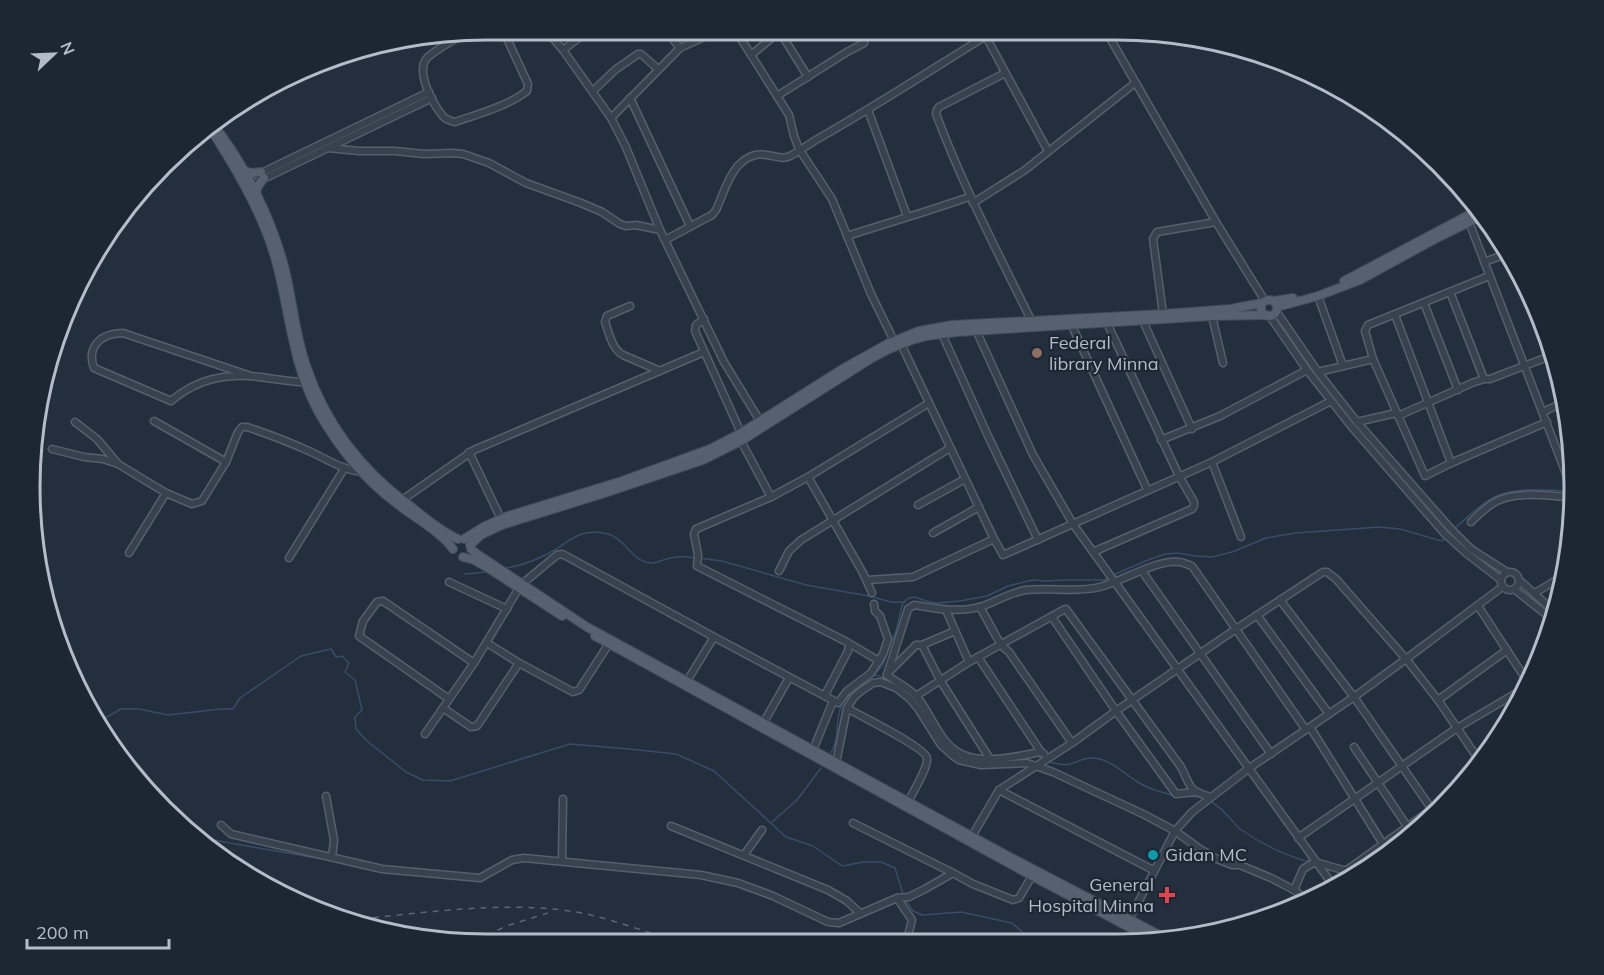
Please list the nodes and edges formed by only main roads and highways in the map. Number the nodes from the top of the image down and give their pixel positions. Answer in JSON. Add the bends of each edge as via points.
{"nodes":[{"id":1,"x":217,"y":131,"type":"edge"},
{"id":2,"x":214,"y":134,"type":"edge"},
{"id":3,"x":244,"y":171,"type":"junction"},
{"id":4,"x":247,"y":183,"type":"junction"},
{"id":5,"x":256,"y":195,"type":"junction"},
{"id":6,"x":1470,"y":214,"type":"edge"},
{"id":7,"x":1474,"y":220,"type":"edge"},
{"id":8,"x":1264,"y":302,"type":"junction"},
{"id":9,"x":1272,"y":310,"type":"junction"},
{"id":10,"x":898,"y":343,"type":"junction"},
{"id":11,"x":741,"y":437,"type":"junction"},
{"id":12,"x":466,"y":543,"type":"junction"},
{"id":13,"x":453,"y":549,"type":"junction"},
{"id":14,"x":463,"y":557,"type":"junction"},
{"id":15,"x":495,"y":570,"type":"junction"},
{"id":16,"x":521,"y":586,"type":"junction"},
{"id":17,"x":762,"y":725,"type":"junction"},
{"id":18,"x":971,"y":839,"type":"junction"},
{"id":19,"x":1128,"y":922,"type":"junction"},
{"id":20,"x":1153,"y":933,"type":"edge"},
{"id":21,"x":1146,"y":934,"type":"edge"}],
"edges":[{"from":1,"to":3,"type":"main road"},
{"from":2,"to":4,"type":"main road"},
{"from":3,"to":4,"type":"main road"},
{"from":3,"to":5,"type":"main road","via":[[263,175]]},
{"from":4,"to":5,"type":"main road"},
{"from":4,"to":13,"type":"main road","via":[[276,259],[292,340],[319,413],[361,472]]},
{"from":5,"to":12,"type":"main road","via":[[282,258],[306,366],[338,430],[380,482]]},
{"from":6,"to":9,"type":"main road","via":[[1339,283]]},
{"from":7,"to":9,"type":"main road","via":[[1360,280]]},
{"from":8,"to":9,"type":"main road","via":[[1271,300]]},
{"from":8,"to":9,"type":"main road","via":[[1261,308]]},
{"from":8,"to":10,"type":"main road","via":[[1163,314],[952,325],[920,330]]},
{"from":9,"to":10,"type":"main road","via":[[976,330]]},
{"from":10,"to":11,"type":"main road"},
{"from":10,"to":11,"type":"main road","via":[[844,368]]},
{"from":11,"to":12,"type":"main road","via":[[703,459],[663,475],[502,525]]},
{"from":11,"to":12,"type":"main road","via":[[501,519],[485,526]]},
{"from":12,"to":13,"type":"main road","via":[[454,543]]},
{"from":12,"to":14,"type":"main road","via":[[469,553]]},
{"from":12,"to":15,"type":"main road"},
{"from":13,"to":14,"type":"main road"},
{"from":14,"to":15,"type":"main road"},
{"from":15,"to":16,"type":"main road"},
{"from":16,"to":17,"type":"main road"},
{"from":16,"to":17,"type":"main road","via":[[608,645]]},
{"from":17,"to":18,"type":"main road"},
{"from":17,"to":18,"type":"main road"},
{"from":18,"to":19,"type":"main road"},
{"from":18,"to":19,"type":"main road","via":[[1032,876]]},
{"from":19,"to":20,"type":"main road"},
{"from":19,"to":21,"type":"main road"}]}
